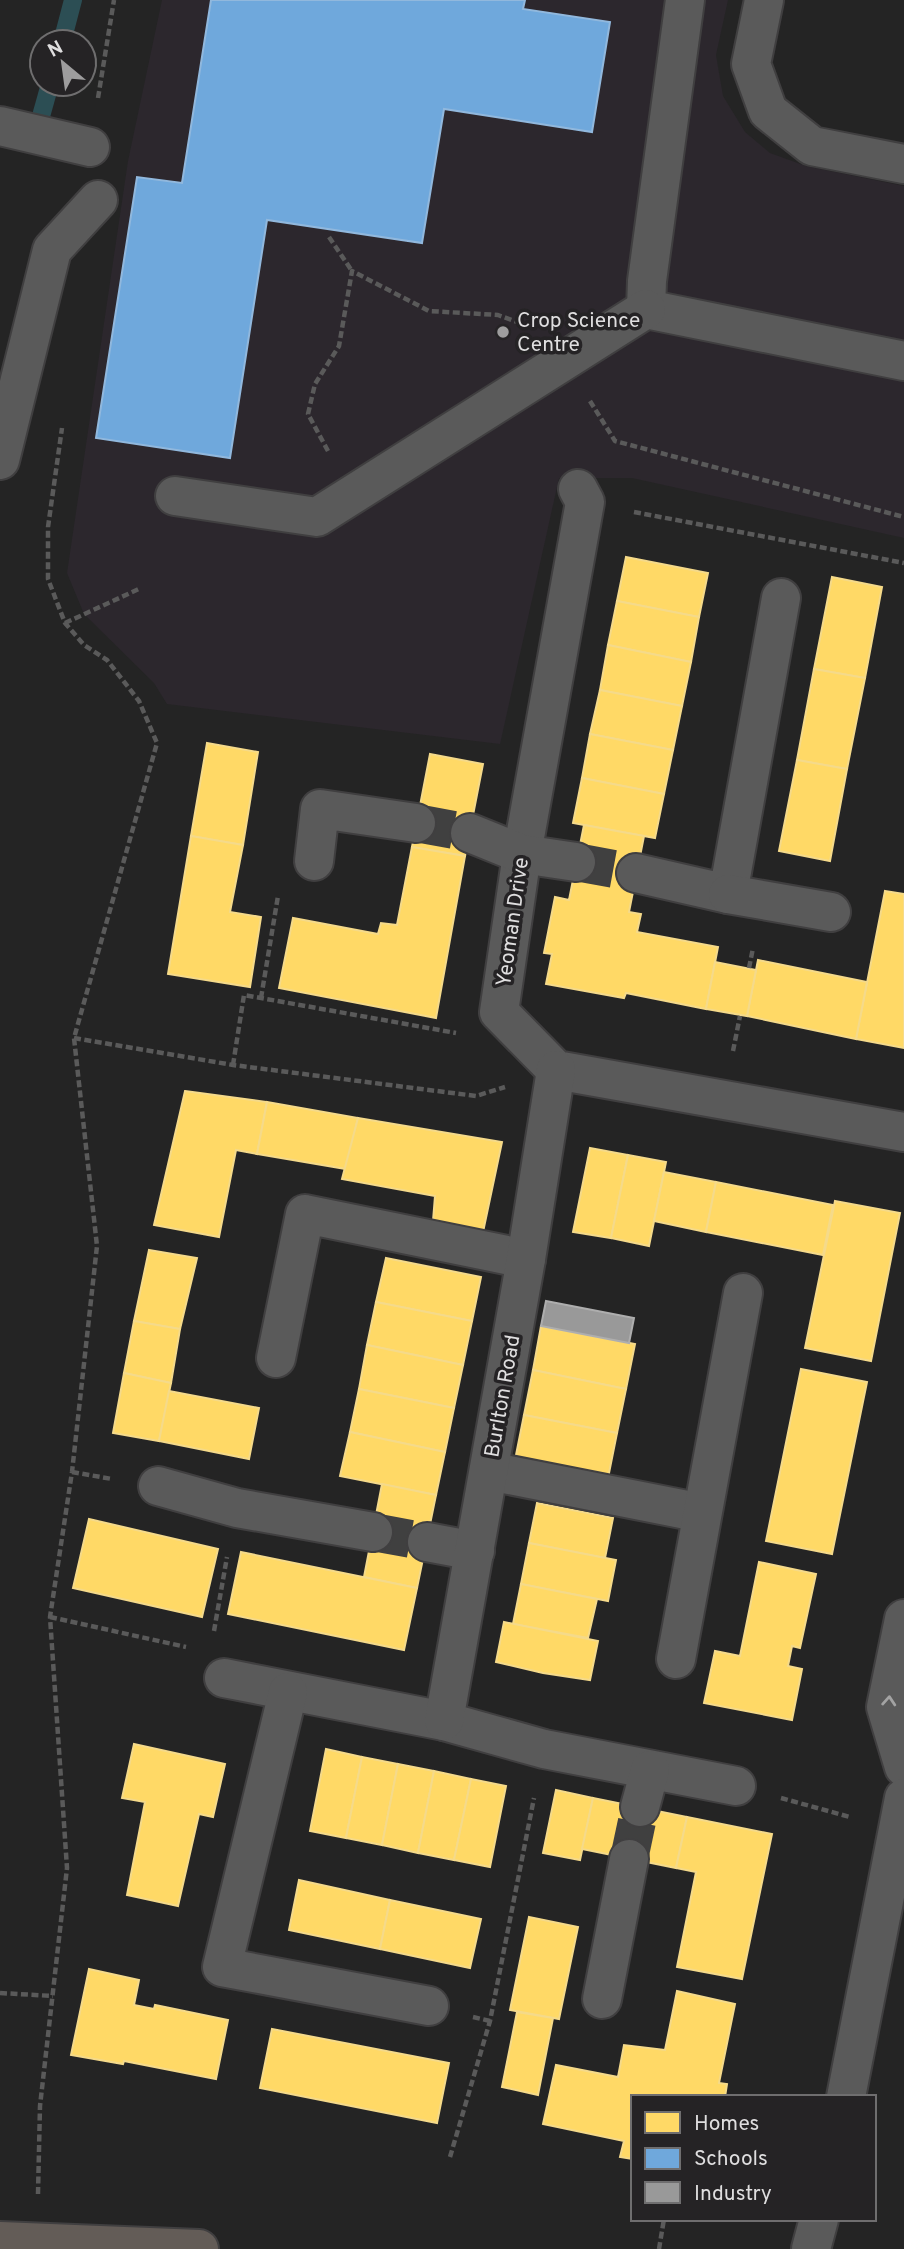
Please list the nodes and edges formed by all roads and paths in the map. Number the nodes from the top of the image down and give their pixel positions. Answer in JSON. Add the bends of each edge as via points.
{"nodes":[{"id":1,"x":685,"y":0,"type":"edge"},
{"id":2,"x":764,"y":0,"type":"edge"},
{"id":3,"x":0,"y":126,"type":"edge"},
{"id":4,"x":90,"y":146,"type":"dead end"},
{"id":5,"x":904,"y":164,"type":"edge"},
{"id":6,"x":98,"y":200,"type":"dead end"},
{"id":7,"x":329,"y":237,"type":"dead end"},
{"id":8,"x":352,"y":271,"type":"dead end"},
{"id":9,"x":646,"y":309,"type":"junction"},
{"id":10,"x":904,"y":361,"type":"edge"},
{"id":11,"x":62,"y":424,"type":"dead end"},
{"id":12,"x":0,"y":460,"type":"edge"},
{"id":13,"x":581,"y":495,"type":"joint"},
{"id":14,"x":176,"y":496,"type":"dead end"},
{"id":15,"x":904,"y":563,"type":"edge"},
{"id":16,"x":141,"y":588,"type":"dead end"},
{"id":17,"x":781,"y":598,"type":"dead end"},
{"id":18,"x":65,"y":623,"type":"junction"},
{"id":19,"x":416,"y":823,"type":"tunnel mouth"},
{"id":20,"x":470,"y":833,"type":"tunnel mouth"},
{"id":21,"x":522,"y":854,"type":"junction"},
{"id":22,"x":314,"y":861,"type":"joint"},
{"id":23,"x":576,"y":862,"type":"tunnel mouth"},
{"id":24,"x":636,"y":873,"type":"tunnel mouth"},
{"id":25,"x":728,"y":894,"type":"junction"},
{"id":26,"x":831,"y":912,"type":"dead end"},
{"id":27,"x":261,"y":998,"type":"junction"},
{"id":28,"x":499,"y":1012,"type":"junction"},
{"id":29,"x":74,"y":1038,"type":"junction"},
{"id":30,"x":233,"y":1065,"type":"junction"},
{"id":31,"x":556,"y":1070,"type":"junction"},
{"id":32,"x":904,"y":1132,"type":"edge"},
{"id":33,"x":526,"y":1259,"type":"junction"},
{"id":34,"x":743,"y":1293,"type":"dead end"},
{"id":35,"x":276,"y":1358,"type":"dead end"},
{"id":36,"x":489,"y":1471,"type":"junction"},
{"id":37,"x":158,"y":1486,"type":"dead end"},
{"id":38,"x":237,"y":1508,"type":"junction"},
{"id":39,"x":702,"y":1513,"type":"junction"},
{"id":40,"x":373,"y":1532,"type":"tunnel mouth"},
{"id":41,"x":427,"y":1542,"type":"tunnel mouth"},
{"id":42,"x":475,"y":1551,"type":"junction"},
{"id":43,"x":50,"y":1617,"type":"junction"},
{"id":44,"x":904,"y":1619,"type":"edge"},
{"id":45,"x":212,"y":1639,"type":"dead end"},
{"id":46,"x":196,"y":1649,"type":"dead end"},
{"id":47,"x":676,"y":1659,"type":"dead end"},
{"id":48,"x":224,"y":1678,"type":"dead end"},
{"id":49,"x":288,"y":1692,"type":"junction"},
{"id":50,"x":444,"y":1721,"type":"junction"},
{"id":51,"x":544,"y":1749,"type":"junction"},
{"id":52,"x":904,"y":1767,"type":"edge"},
{"id":53,"x":650,"y":1770,"type":"junction"},
{"id":54,"x":736,"y":1786,"type":"joint"},
{"id":55,"x":640,"y":1807,"type":"tunnel mouth"},
{"id":56,"x":901,"y":1814,"type":"edge"},
{"id":57,"x":629,"y":1859,"type":"tunnel mouth"},
{"id":58,"x":0,"y":1993,"type":"edge"},
{"id":59,"x":53,"y":1996,"type":"junction"},
{"id":60,"x":602,"y":1999,"type":"dead end"},
{"id":61,"x":429,"y":2006,"type":"dead end"},
{"id":62,"x":846,"y":2095,"type":"edge"},
{"id":63,"x":450,"y":2157,"type":"dead end"},
{"id":64,"x":664,"y":2221,"type":"edge"},
{"id":65,"x":818,"y":2221,"type":"edge"},
{"id":66,"x":19,"y":2242,"type":"edge"},
{"id":67,"x":199,"y":2249,"type":"edge"},
{"id":68,"x":659,"y":2249,"type":"edge"},
{"id":69,"x":811,"y":2249,"type":"edge"}],
"edges":[{"from":1,"to":9,"type":"street"},
{"from":2,"to":5,"type":"street","via":[[751,64],[768,111],[812,146]]},
{"from":3,"to":4,"type":"street"},
{"from":6,"to":12,"type":"street","via":[[52,250]]},
{"from":7,"to":8,"type":"path"},
{"from":9,"to":10,"type":"street"},
{"from":9,"to":14,"type":"street","via":[[317,517]]},
{"from":11,"to":18,"type":"path","via":[[48,527],[48,579]]},
{"from":13,"to":15,"type":"path"},
{"from":13,"to":21,"type":"street","name":"Yeoman Drive"},
{"from":16,"to":18,"type":"path"},
{"from":17,"to":25,"type":"street"},
{"from":18,"to":29,"type":"path","via":[[84,645],[107,660],[139,701],[157,743]]},
{"from":19,"to":22,"type":"street","via":[[320,809]]},
{"from":20,"to":21,"type":"street"},
{"from":21,"to":23,"type":"street"},
{"from":21,"to":28,"type":"street","name":"Yeoman Drive"},
{"from":22,"to":27,"type":"path","via":[[279,891]]},
{"from":24,"to":25,"type":"street"},
{"from":25,"to":26,"type":"street"},
{"from":27,"to":28,"type":"path","via":[[456,1033]]},
{"from":27,"to":30,"type":"path","via":[[244,995]]},
{"from":28,"to":31,"type":"street","name":"Yeoman Drive"},
{"from":29,"to":30,"type":"path"},
{"from":29,"to":43,"type":"path","via":[[97,1246],[72,1472]]},
{"from":30,"to":31,"type":"path","via":[[476,1096]]},
{"from":31,"to":32,"type":"street"},
{"from":31,"to":33,"type":"street","name":"Burlton Road"},
{"from":33,"to":35,"type":"street","via":[[305,1214]]},
{"from":33,"to":36,"type":"street","name":"Burlton Road"},
{"from":34,"to":39,"type":"street"},
{"from":36,"to":39,"type":"street"},
{"from":36,"to":42,"type":"street","name":"Burlton Road"},
{"from":37,"to":38,"type":"street"},
{"from":38,"to":40,"type":"street"},
{"from":38,"to":45,"type":"path"},
{"from":39,"to":47,"type":"street"},
{"from":41,"to":42,"type":"street"},
{"from":42,"to":50,"type":"street","name":"Burlton Road"},
{"from":43,"to":46,"type":"path"},
{"from":43,"to":59,"type":"path","via":[[67,1868]]},
{"from":52,"to":44,"type":"street","one_way":true,"via":[[886,1707]]},
{"from":48,"to":49,"type":"street"},
{"from":49,"to":50,"type":"street"},
{"from":49,"to":61,"type":"street","via":[[222,1967]]},
{"from":50,"to":51,"type":"street"},
{"from":51,"to":53,"type":"street"},
{"from":51,"to":63,"type":"path","via":[[489,2021]]},
{"from":53,"to":54,"type":"street"},
{"from":53,"to":55,"type":"street"},
{"from":54,"to":56,"type":"path"},
{"from":56,"to":62,"type":"street"},
{"from":57,"to":60,"type":"street"},
{"from":58,"to":59,"type":"path"},
{"from":59,"to":66,"type":"path"},
{"from":64,"to":68,"type":"path"},
{"from":65,"to":69,"type":"street"},
{"from":66,"to":67,"type":"main road"}]}
